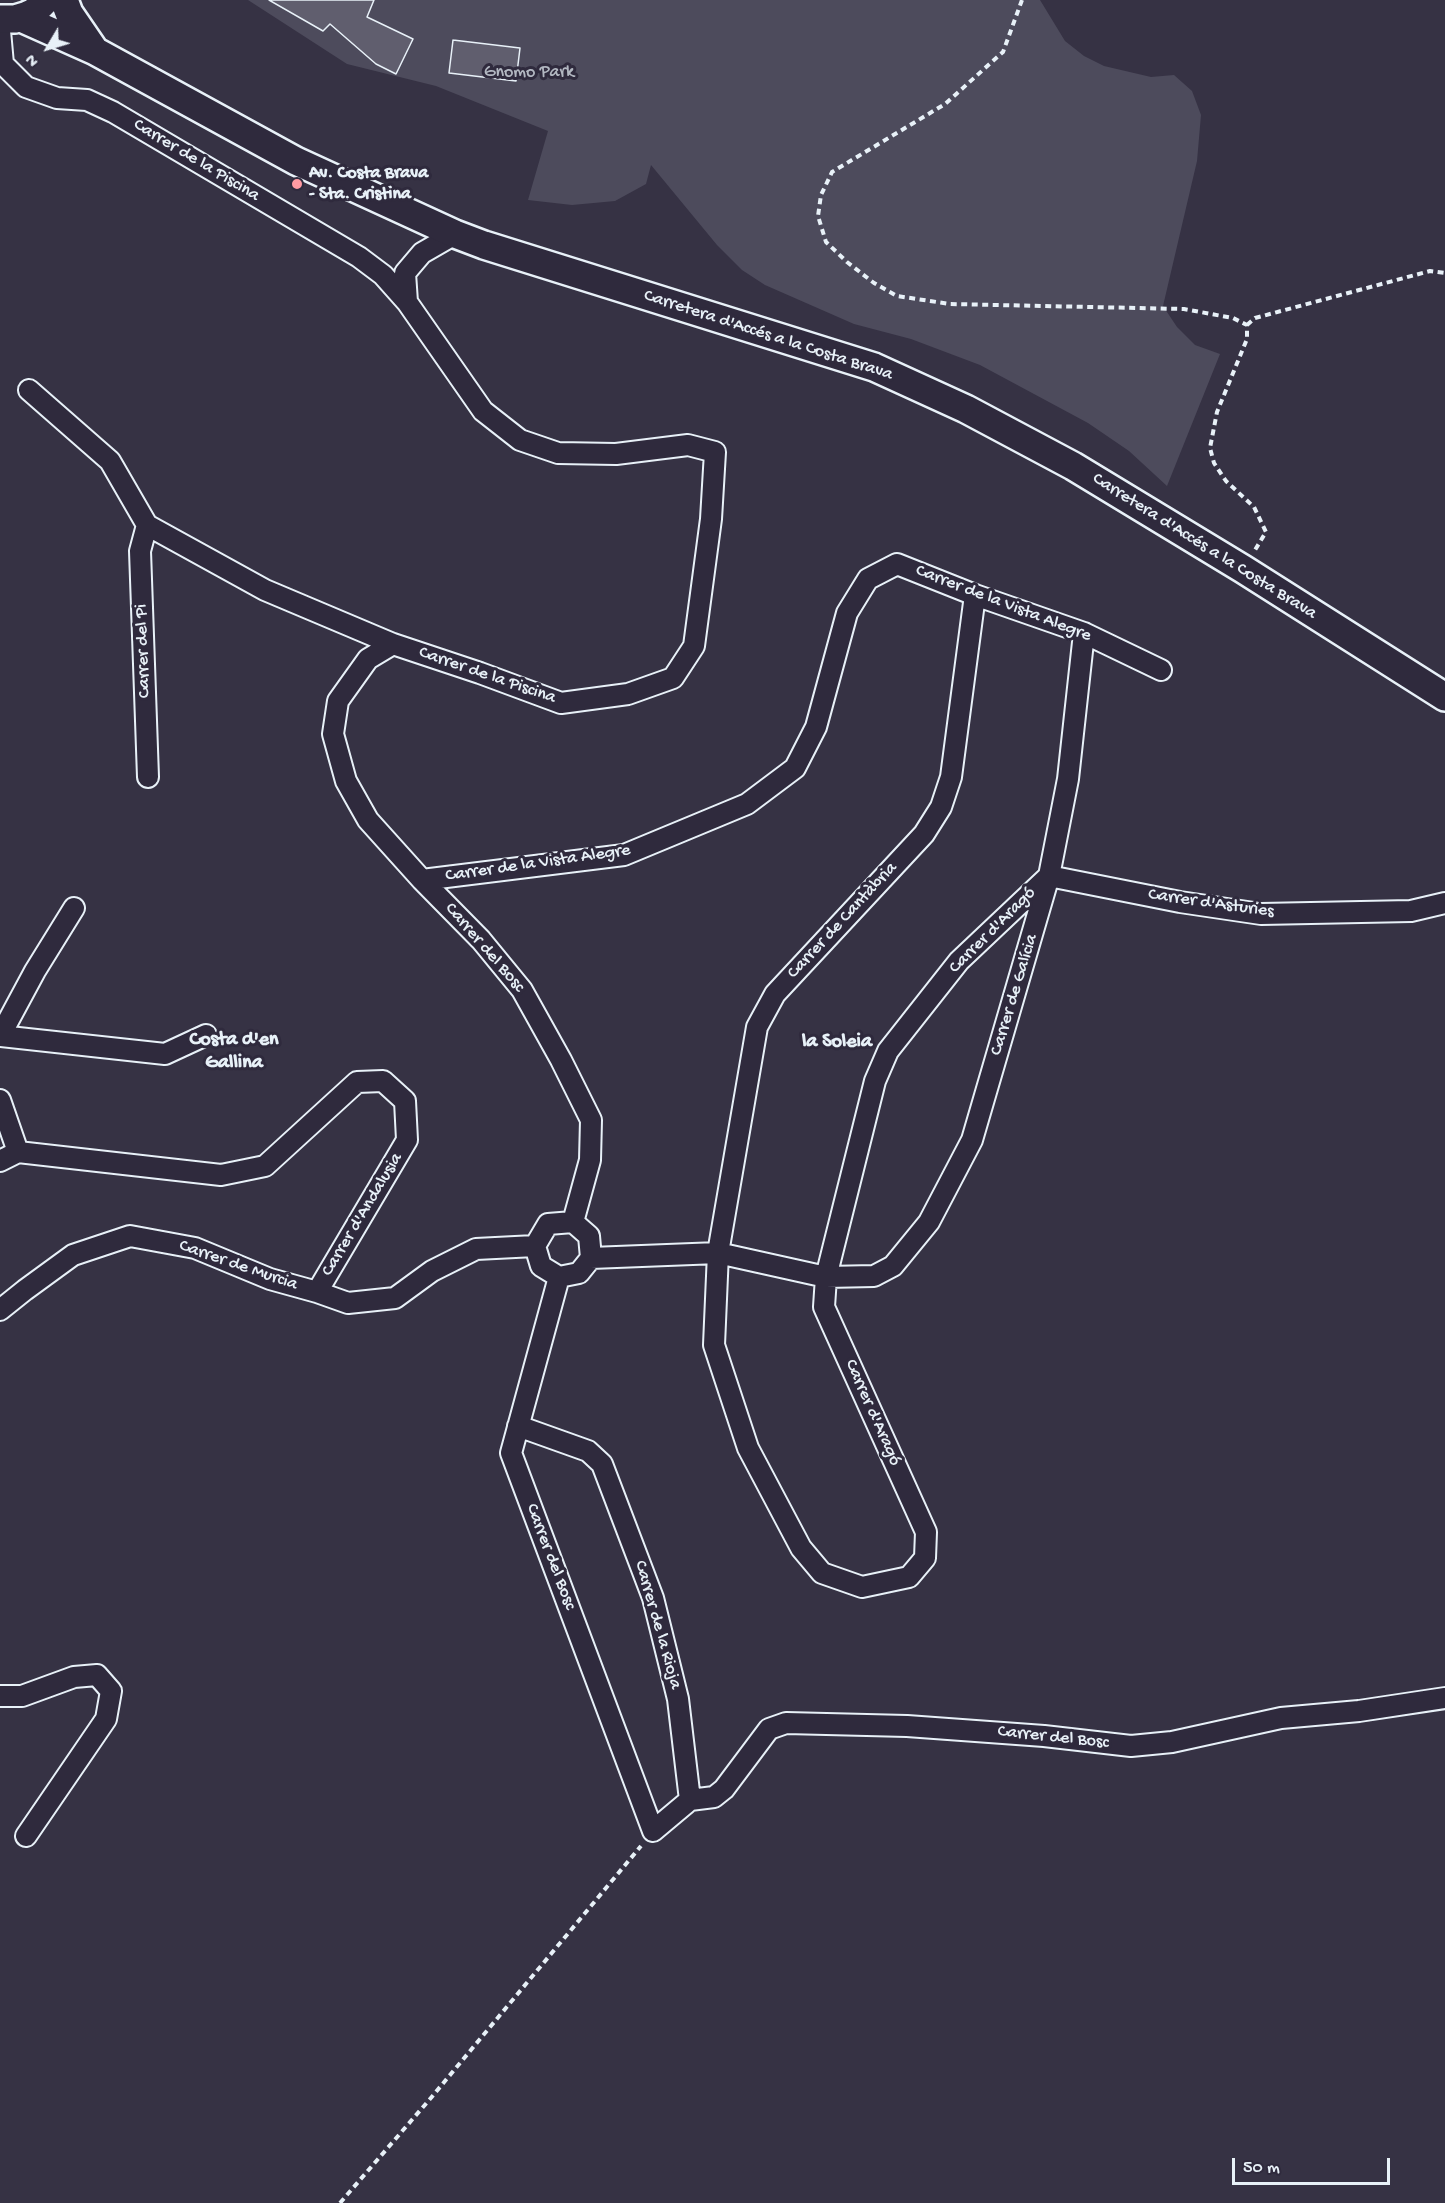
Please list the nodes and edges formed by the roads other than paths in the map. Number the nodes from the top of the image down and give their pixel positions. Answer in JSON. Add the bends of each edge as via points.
{"nodes":[{"id":1,"x":46,"y":0,"type":"edge"},
{"id":2,"x":64,"y":0,"type":"edge"},
{"id":3,"x":7,"y":22,"type":"edge"},
{"id":4,"x":95,"y":51,"type":"junction"},
{"id":5,"x":456,"y":234,"type":"junction"},
{"id":6,"x":407,"y":302,"type":"junction"},
{"id":7,"x":29,"y":390,"type":"dead end"},
{"id":8,"x":147,"y":525,"type":"junction"},
{"id":9,"x":975,"y":595,"type":"junction"},
{"id":10,"x":1084,"y":633,"type":"junction"},
{"id":11,"x":393,"y":644,"type":"junction"},
{"id":12,"x":1161,"y":670,"type":"dead end"},
{"id":13,"x":1445,"y":697,"type":"edge"},
{"id":14,"x":148,"y":777,"type":"dead end"},
{"id":15,"x":1049,"y":876,"type":"junction"},
{"id":16,"x":422,"y":880,"type":"junction"},
{"id":17,"x":1445,"y":903,"type":"edge"},
{"id":18,"x":74,"y":908,"type":"dead end"},
{"id":19,"x":206,"y":1035,"type":"dead end"},
{"id":20,"x":0,"y":1036,"type":"edge"},
{"id":21,"x":0,"y":1100,"type":"edge"},
{"id":22,"x":18,"y":1152,"type":"junction"},
{"id":23,"x":0,"y":1161,"type":"edge"},
{"id":24,"x":573,"y":1222,"type":"junction"},
{"id":25,"x":535,"y":1246,"type":"junction"},
{"id":26,"x":718,"y":1253,"type":"junction"},
{"id":27,"x":591,"y":1258,"type":"junction"},
{"id":28,"x":559,"y":1277,"type":"junction"},
{"id":29,"x":826,"y":1277,"type":"junction"},
{"id":30,"x":317,"y":1292,"type":"junction"},
{"id":31,"x":0,"y":1310,"type":"edge"},
{"id":32,"x":518,"y":1426,"type":"junction"},
{"id":33,"x":0,"y":1696,"type":"edge"},
{"id":34,"x":1445,"y":1698,"type":"edge"},
{"id":35,"x":690,"y":1800,"type":"junction"},
{"id":36,"x":26,"y":1836,"type":"dead end"}],
"edges":[{"from":1,"to":3,"type":"main road","via":[[34,12]]},
{"from":2,"to":4,"type":"main road"},
{"from":3,"to":4,"type":"main road","name":"Carretera d'Accés a la Costa Brava"},
{"from":3,"to":6,"type":"street","name":"Carrer de la Piscina","via":[[3,64],[26,87],[57,98],[87,100],[113,112],[358,257],[383,275]]},
{"from":4,"to":5,"type":"main road","name":"Carretera d'Accés a la Costa Brava","via":[[296,161]]},
{"from":5,"to":6,"type":"street","via":[[422,253],[405,273]]},
{"from":5,"to":13,"type":"main road","name":"Carretera d'Accés a la Costa Brava","via":[[874,367],[966,409],[1073,466]]},
{"from":6,"to":11,"type":"street","name":"Carrer de la Piscina","via":[[483,411],[520,441],[558,453],[616,454],[688,445],[715,452],[711,519],[694,646],[673,678],[628,694],[561,703]]},
{"from":7,"to":8,"type":"street","via":[[110,461]]},
{"from":8,"to":11,"type":"street","name":"Carrer de la Piscina","via":[[265,590]]},
{"from":8,"to":14,"type":"street","name":"Carrer del Pi","via":[[140,551]]},
{"from":9,"to":10,"type":"street","name":"Carrer de la Vista Alegre"},
{"from":9,"to":16,"type":"street","name":"Carrer de la Vista Alegre","via":[[897,564],[868,579],[847,613],[816,727],[795,768],[747,804],[624,855]]},
{"from":9,"to":26,"type":"street","name":"Carrer de Cantàbria","via":[[951,777],[941,807],[924,834],[775,994],[757,1027]]},
{"from":10,"to":12,"type":"street","name":"Carrer de la Vista Alegre"},
{"from":10,"to":15,"type":"street","name":"Carrer de Galícia","via":[[1068,779]]},
{"from":11,"to":16,"type":"street","name":"Carrer del Bosc","via":[[368,659],[338,701],[333,734],[346,781],[368,820]]},
{"from":15,"to":17,"type":"street","name":"Carrer d'Asturies","via":[[1261,914],[1411,911]]},
{"from":15,"to":29,"type":"street","name":"Carrer d'Aragó","via":[[958,961],[888,1051],[875,1081]]},
{"from":15,"to":29,"type":"street","name":"Carrer de Galícia","via":[[972,1140],[929,1222],[893,1266],[874,1276]]},
{"from":16,"to":24,"type":"street","name":"Carrer del Bosc","via":[[481,940],[522,990],[591,1120],[590,1160]]},
{"from":18,"to":20,"type":"street"},
{"from":19,"to":20,"type":"street","via":[[165,1054]]},
{"from":21,"to":22,"type":"street"},
{"from":22,"to":23,"type":"street"},
{"from":22,"to":30,"type":"street","name":"Carrer d'Andalusia","via":[[221,1175],[265,1166],[357,1082],[383,1081],[405,1101],[407,1140]]},
{"from":24,"to":25,"type":"street","via":[[548,1224]]},
{"from":24,"to":27,"type":"street","via":[[589,1236]]},
{"from":25,"to":28,"type":"street","via":[[541,1266]]},
{"from":25,"to":30,"type":"street","name":"Carrer d'Andalusia","via":[[476,1249],[432,1271],[395,1298],[348,1303]]},
{"from":26,"to":27,"type":"street","name":"Carrer de Galícia"},
{"from":26,"to":29,"type":"street","name":"Carrer de Galícia"},
{"from":26,"to":29,"type":"street","name":"Carrer d'Aragó","via":[[714,1345],[748,1448],[801,1548],[822,1573],[862,1587],[909,1577],[926,1558],[926,1532],[824,1307]]},
{"from":27,"to":28,"type":"street","via":[[579,1273]]},
{"from":28,"to":32,"type":"street","name":"Carrer del Bosc"},
{"from":30,"to":31,"type":"street","name":"Carrer de Murcia","via":[[270,1279],[195,1248],[130,1236],[74,1255]]},
{"from":32,"to":35,"type":"street","name":"Carrer de la Rioja","via":[[588,1450],[602,1464],[653,1598],[678,1699]]},
{"from":32,"to":35,"type":"street","name":"Carrer del Bosc","via":[[511,1453],[653,1831]]},
{"from":33,"to":36,"type":"street","via":[[22,1696],[74,1677],[98,1675],[111,1691],[106,1719]]},
{"from":34,"to":35,"type":"street","name":"Carrer del Bosc","via":[[1281,1718],[1172,1742],[1131,1746],[919,1727],[786,1723],[769,1729],[724,1789],[714,1797]]}]}
